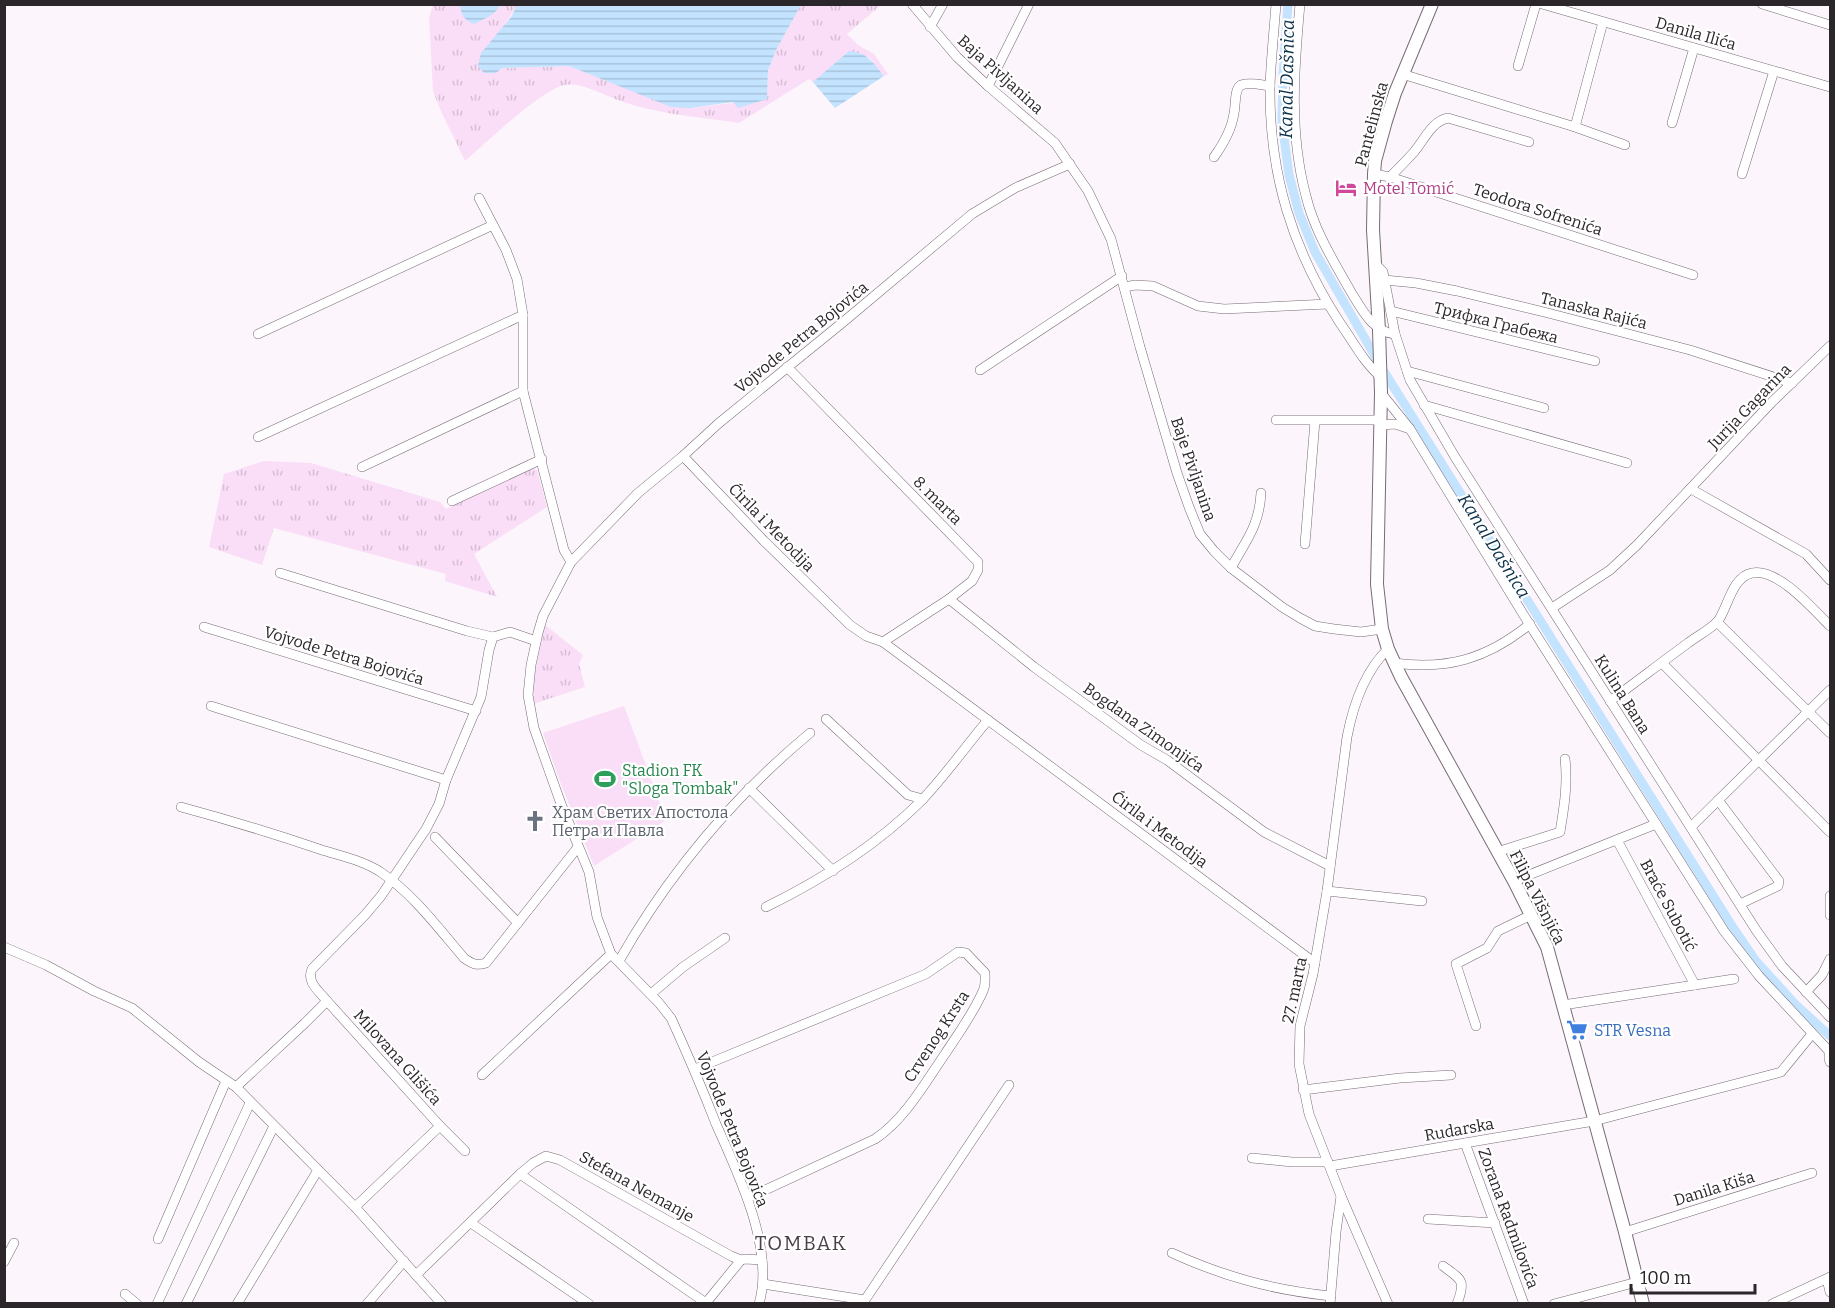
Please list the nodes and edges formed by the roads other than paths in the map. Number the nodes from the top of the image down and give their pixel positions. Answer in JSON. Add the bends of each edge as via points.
{"nodes":[{"id":1,"x":912,"y":4,"type":"edge"},
{"id":2,"x":944,"y":4,"type":"edge"},
{"id":3,"x":1029,"y":4,"type":"edge"},
{"id":4,"x":1276,"y":4,"type":"edge"},
{"id":5,"x":1300,"y":4,"type":"edge"},
{"id":6,"x":1432,"y":4,"type":"edge"},
{"id":7,"x":1536,"y":4,"type":"edge"},
{"id":8,"x":1542,"y":4,"type":"edge"},
{"id":9,"x":1762,"y":4,"type":"edge"},
{"id":10,"x":1603,"y":22,"type":"junction"},
{"id":11,"x":1830,"y":25,"type":"edge"},
{"id":12,"x":930,"y":27,"type":"junction"},
{"id":13,"x":1694,"y":48,"type":"junction"},
{"id":14,"x":1518,"y":66,"type":"dead end"},
{"id":15,"x":1774,"y":71,"type":"junction"},
{"id":16,"x":1402,"y":74,"type":"junction"},
{"id":17,"x":988,"y":86,"type":"junction"},
{"id":18,"x":1270,"y":86,"type":"junction"},
{"id":19,"x":1830,"y":87,"type":"edge"},
{"id":20,"x":1672,"y":123,"type":"dead end"},
{"id":21,"x":1575,"y":127,"type":"junction"},
{"id":22,"x":1529,"y":142,"type":"dead end"},
{"id":23,"x":1625,"y":145,"type":"dead end"},
{"id":24,"x":1214,"y":157,"type":"dead end"},
{"id":25,"x":1070,"y":164,"type":"junction"},
{"id":26,"x":1374,"y":174,"type":"junction"},
{"id":27,"x":1742,"y":174,"type":"dead end"},
{"id":28,"x":1390,"y":177,"type":"junction"},
{"id":29,"x":479,"y":198,"type":"dead end"},
{"id":30,"x":493,"y":225,"type":"junction"},
{"id":31,"x":1374,"y":262,"type":"junction"},
{"id":32,"x":1693,"y":275,"type":"dead end"},
{"id":33,"x":1122,"y":276,"type":"junction"},
{"id":34,"x":1384,"y":280,"type":"junction"},
{"id":35,"x":1125,"y":287,"type":"junction"},
{"id":36,"x":1328,"y":304,"type":"junction"},
{"id":37,"x":1391,"y":311,"type":"junction"},
{"id":38,"x":523,"y":315,"type":"junction"},
{"id":39,"x":1379,"y":330,"type":"junction"},
{"id":40,"x":258,"y":334,"type":"dead end"},
{"id":41,"x":1395,"y":334,"type":"junction"},
{"id":42,"x":1830,"y":346,"type":"edge"},
{"id":43,"x":1595,"y":361,"type":"dead end"},
{"id":44,"x":787,"y":367,"type":"junction"},
{"id":45,"x":980,"y":370,"type":"dead end"},
{"id":46,"x":1407,"y":371,"type":"junction"},
{"id":47,"x":1381,"y":378,"type":"junction"},
{"id":48,"x":1792,"y":383,"type":"junction"},
{"id":49,"x":523,"y":391,"type":"junction"},
{"id":50,"x":1381,"y":393,"type":"junction"},
{"id":51,"x":1424,"y":405,"type":"junction"},
{"id":52,"x":1544,"y":408,"type":"dead end"},
{"id":53,"x":1276,"y":420,"type":"dead end"},
{"id":54,"x":1315,"y":421,"type":"junction"},
{"id":55,"x":1381,"y":423,"type":"junction"},
{"id":56,"x":1410,"y":429,"type":"junction"},
{"id":57,"x":258,"y":436,"type":"dead end"},
{"id":58,"x":683,"y":456,"type":"junction"},
{"id":59,"x":542,"y":459,"type":"junction"},
{"id":60,"x":1627,"y":463,"type":"dead end"},
{"id":61,"x":362,"y":467,"type":"dead end"},
{"id":62,"x":1691,"y":489,"type":"junction"},
{"id":63,"x":1261,"y":493,"type":"dead end"},
{"id":64,"x":452,"y":501,"type":"dead end"},
{"id":65,"x":1305,"y":544,"type":"dead end"},
{"id":66,"x":572,"y":562,"type":"junction"},
{"id":67,"x":1231,"y":568,"type":"junction"},
{"id":68,"x":280,"y":573,"type":"dead end"},
{"id":69,"x":1830,"y":580,"type":"edge"},
{"id":70,"x":949,"y":599,"type":"junction"},
{"id":71,"x":1552,"y":608,"type":"junction"},
{"id":72,"x":1717,"y":622,"type":"junction"},
{"id":73,"x":1530,"y":624,"type":"junction"},
{"id":74,"x":1830,"y":626,"type":"edge"},
{"id":75,"x":204,"y":627,"type":"dead end"},
{"id":76,"x":1382,"y":629,"type":"junction"},
{"id":77,"x":493,"y":637,"type":"junction"},
{"id":78,"x":536,"y":641,"type":"junction"},
{"id":79,"x":883,"y":642,"type":"junction"},
{"id":80,"x":1388,"y":649,"type":"junction"},
{"id":81,"x":1394,"y":663,"type":"junction"},
{"id":82,"x":1662,"y":663,"type":"junction"},
{"id":83,"x":1830,"y":690,"type":"edge"},
{"id":84,"x":1610,"y":701,"type":"junction"},
{"id":85,"x":211,"y":706,"type":"dead end"},
{"id":86,"x":476,"y":711,"type":"junction"},
{"id":87,"x":1808,"y":711,"type":"junction"},
{"id":88,"x":826,"y":719,"type":"dead end"},
{"id":89,"x":988,"y":720,"type":"junction"},
{"id":90,"x":810,"y":733,"type":"dead end"},
{"id":91,"x":1830,"y":734,"type":"edge"},
{"id":92,"x":1565,"y":759,"type":"dead end"},
{"id":93,"x":1760,"y":760,"type":"junction"},
{"id":94,"x":446,"y":780,"type":"junction"},
{"id":95,"x":749,"y":788,"type":"junction"},
{"id":96,"x":922,"y":799,"type":"junction"},
{"id":97,"x":1718,"y":800,"type":"junction"},
{"id":98,"x":182,"y":807,"type":"dead end"},
{"id":99,"x":1656,"y":824,"type":"junction"},
{"id":100,"x":1691,"y":827,"type":"junction"},
{"id":101,"x":1830,"y":832,"type":"edge"},
{"id":102,"x":435,"y":837,"type":"dead end"},
{"id":103,"x":1617,"y":840,"type":"junction"},
{"id":104,"x":578,"y":847,"type":"junction"},
{"id":105,"x":1497,"y":852,"type":"junction"},
{"id":106,"x":1330,"y":866,"type":"junction"},
{"id":107,"x":833,"y":871,"type":"junction"},
{"id":108,"x":391,"y":880,"type":"junction"},
{"id":109,"x":1514,"y":881,"type":"junction"},
{"id":110,"x":1327,"y":891,"type":"junction"},
{"id":111,"x":1830,"y":896,"type":"edge"},
{"id":112,"x":1422,"y":901,"type":"dead end"},
{"id":113,"x":1740,"y":904,"type":"junction"},
{"id":114,"x":766,"y":907,"type":"dead end"},
{"id":115,"x":1531,"y":915,"type":"junction"},
{"id":116,"x":1830,"y":915,"type":"edge"},
{"id":117,"x":518,"y":923,"type":"junction"},
{"id":118,"x":725,"y":938,"type":"dead end"},
{"id":119,"x":4,"y":947,"type":"edge"},
{"id":120,"x":611,"y":954,"type":"junction"},
{"id":121,"x":1830,"y":959,"type":"edge"},
{"id":122,"x":619,"y":961,"type":"junction"},
{"id":123,"x":1315,"y":963,"type":"junction"},
{"id":124,"x":1734,"y":979,"type":"dead end"},
{"id":125,"x":1695,"y":985,"type":"junction"},
{"id":126,"x":1806,"y":992,"type":"junction"},
{"id":127,"x":651,"y":994,"type":"junction"},
{"id":128,"x":327,"y":1001,"type":"junction"},
{"id":129,"x":1563,"y":1005,"type":"junction"},
{"id":130,"x":1830,"y":1017,"type":"edge"},
{"id":131,"x":1476,"y":1026,"type":"dead end"},
{"id":132,"x":1812,"y":1034,"type":"junction"},
{"id":133,"x":1830,"y":1062,"type":"edge"},
{"id":134,"x":695,"y":1070,"type":"junction"},
{"id":135,"x":482,"y":1075,"type":"dead end"},
{"id":136,"x":1451,"y":1075,"type":"dead end"},
{"id":137,"x":226,"y":1081,"type":"junction"},
{"id":138,"x":1009,"y":1085,"type":"dead end"},
{"id":139,"x":236,"y":1087,"type":"junction"},
{"id":140,"x":1303,"y":1090,"type":"junction"},
{"id":141,"x":250,"y":1103,"type":"junction"},
{"id":142,"x":1594,"y":1121,"type":"junction"},
{"id":143,"x":274,"y":1126,"type":"junction"},
{"id":144,"x":440,"y":1126,"type":"junction"},
{"id":145,"x":1466,"y":1143,"type":"junction"},
{"id":146,"x":465,"y":1151,"type":"dead end"},
{"id":147,"x":1252,"y":1158,"type":"dead end"},
{"id":148,"x":1329,"y":1164,"type":"junction"},
{"id":149,"x":318,"y":1170,"type":"junction"},
{"id":150,"x":1812,"y":1173,"type":"dead end"},
{"id":151,"x":520,"y":1174,"type":"junction"},
{"id":152,"x":1341,"y":1196,"type":"junction"},
{"id":153,"x":748,"y":1198,"type":"junction"},
{"id":154,"x":355,"y":1207,"type":"junction"},
{"id":155,"x":1428,"y":1219,"type":"dead end"},
{"id":156,"x":471,"y":1223,"type":"junction"},
{"id":157,"x":1495,"y":1223,"type":"junction"},
{"id":158,"x":1625,"y":1232,"type":"junction"},
{"id":159,"x":158,"y":1239,"type":"dead end"},
{"id":160,"x":14,"y":1243,"type":"dead end"},
{"id":161,"x":1172,"y":1252,"type":"dead end"},
{"id":162,"x":741,"y":1260,"type":"junction"},
{"id":163,"x":762,"y":1260,"type":"junction"},
{"id":164,"x":404,"y":1261,"type":"junction"},
{"id":165,"x":4,"y":1262,"type":"edge"},
{"id":166,"x":1443,"y":1266,"type":"dead end"},
{"id":167,"x":416,"y":1275,"type":"junction"},
{"id":168,"x":1829,"y":1278,"type":"edge"},
{"id":169,"x":1637,"y":1282,"type":"junction"},
{"id":170,"x":763,"y":1284,"type":"junction"},
{"id":171,"x":1830,"y":1292,"type":"edge"},
{"id":172,"x":125,"y":1294,"type":"dead end"},
{"id":173,"x":1331,"y":1300,"type":"edge"},
{"id":174,"x":864,"y":1302,"type":"edge"},
{"id":175,"x":705,"y":1303,"type":"edge"},
{"id":176,"x":137,"y":1304,"type":"edge"},
{"id":177,"x":157,"y":1304,"type":"edge"},
{"id":178,"x":186,"y":1304,"type":"edge"},
{"id":179,"x":237,"y":1304,"type":"edge"},
{"id":180,"x":367,"y":1304,"type":"edge"},
{"id":181,"x":442,"y":1304,"type":"edge"},
{"id":182,"x":589,"y":1304,"type":"edge"},
{"id":183,"x":759,"y":1304,"type":"edge"},
{"id":184,"x":1388,"y":1304,"type":"edge"},
{"id":185,"x":1457,"y":1304,"type":"edge"},
{"id":186,"x":1524,"y":1304,"type":"edge"},
{"id":187,"x":1554,"y":1304,"type":"edge"},
{"id":188,"x":1643,"y":1304,"type":"edge"},
{"id":189,"x":1772,"y":1304,"type":"edge"}],
"edges":[{"from":1,"to":12,"type":"street","name":"Baja Pivljanina"},
{"from":2,"to":12,"type":"street"},
{"from":3,"to":17,"type":"street"},
{"from":4,"to":18,"type":"street"},
{"from":5,"to":39,"type":"street","via":[[1294,108],[1306,199],[1342,277]]},
{"from":6,"to":16,"type":"main road","name":"Pantelinska"},
{"from":7,"to":14,"type":"street"},
{"from":8,"to":10,"type":"street","name":"Danila Ilića"},
{"from":9,"to":11,"type":"street"},
{"from":10,"to":13,"type":"street","name":"Danila Ilića"},
{"from":10,"to":21,"type":"street"},
{"from":12,"to":17,"type":"street","name":"Baja Pivljanina"},
{"from":13,"to":15,"type":"street","name":"Danila Ilića"},
{"from":13,"to":20,"type":"street"},
{"from":15,"to":19,"type":"street","name":"Danila Ilića"},
{"from":15,"to":27,"type":"street"},
{"from":16,"to":21,"type":"street"},
{"from":16,"to":26,"type":"main road","name":"Pantelinska"},
{"from":17,"to":25,"type":"street","name":"Baja Pivljanina","via":[[1055,143]]},
{"from":18,"to":24,"type":"street","via":[[1251,84],[1237,89],[1225,142]]},
{"from":18,"to":36,"type":"street","via":[[1280,188],[1302,253]]},
{"from":21,"to":23,"type":"street"},
{"from":22,"to":28,"type":"street","name":"Pantelinska","via":[[1442,119]]},
{"from":25,"to":33,"type":"street","name":"Baje Pivljanina","via":[[1103,219]]},
{"from":25,"to":44,"type":"street","name":"Vojvode Petra Bojovića","via":[[1015,188],[972,214]]},
{"from":26,"to":28,"type":"street","name":"Teodora Sofrenića"},
{"from":26,"to":31,"type":"main road","name":"Pantelinska"},
{"from":28,"to":32,"type":"street","name":"Teodora Sofrenića"},
{"from":29,"to":30,"type":"street"},
{"from":30,"to":38,"type":"street","via":[[515,271]]},
{"from":30,"to":40,"type":"street"},
{"from":31,"to":34,"type":"street","name":"Kulina Bana","via":[[1383,272]]},
{"from":31,"to":39,"type":"main road","name":"Pantelinska"},
{"from":33,"to":35,"type":"street","name":"Baje Pivljanina"},
{"from":33,"to":45,"type":"street"},
{"from":34,"to":37,"type":"street","name":"Kulina Bana"},
{"from":34,"to":48,"type":"street","name":"Tanaska Rajića","via":[[1456,291],[1548,313],[1690,350]]},
{"from":35,"to":36,"type":"street","via":[[1153,286],[1198,306],[1224,309]]},
{"from":35,"to":67,"type":"street","name":"Baje Pivljanina","via":[[1188,507],[1200,534]]},
{"from":36,"to":47,"type":"street"},
{"from":37,"to":41,"type":"street","name":"Kulina Bana"},
{"from":37,"to":43,"type":"street","name":"Трифка Грабежа"},
{"from":38,"to":49,"type":"street"},
{"from":38,"to":57,"type":"street"},
{"from":39,"to":41,"type":"street"},
{"from":39,"to":47,"type":"main road","name":"Pantelinska"},
{"from":41,"to":46,"type":"street","name":"Kulina Bana"},
{"from":42,"to":48,"type":"street","name":"Jurija Gagarina"},
{"from":44,"to":58,"type":"street","name":"Vojvode Petra Bojovića"},
{"from":44,"to":70,"type":"street","name":"8. marta","via":[[978,562],[972,581]]},
{"from":46,"to":51,"type":"street","name":"Kulina Bana"},
{"from":46,"to":52,"type":"street"},
{"from":47,"to":50,"type":"main road","name":"Filipa Višnjića"},
{"from":48,"to":62,"type":"street","name":"Jurija Gagarina"},
{"from":49,"to":59,"type":"street"},
{"from":49,"to":61,"type":"street"},
{"from":50,"to":55,"type":"main road","name":"Filipa Višnjića"},
{"from":50,"to":56,"type":"street"},
{"from":51,"to":60,"type":"street"},
{"from":51,"to":71,"type":"street","name":"Kulina Bana"},
{"from":53,"to":54,"type":"street"},
{"from":54,"to":55,"type":"street"},
{"from":54,"to":65,"type":"street"},
{"from":55,"to":56,"type":"street"},
{"from":55,"to":76,"type":"main road","name":"Filipa Višnjića","via":[[1377,567]]},
{"from":56,"to":73,"type":"street"},
{"from":58,"to":66,"type":"street","name":"Vojvode Petra Bojovića","via":[[630,500]]},
{"from":58,"to":79,"type":"street","name":"Ćirila i Metodija","via":[[842,618],[866,636]]},
{"from":59,"to":64,"type":"street"},
{"from":59,"to":66,"type":"street","via":[[564,550]]},
{"from":62,"to":69,"type":"street","via":[[1806,554]]},
{"from":62,"to":71,"type":"street","name":"Jurija Gagarina","via":[[1610,570]]},
{"from":63,"to":67,"type":"street","via":[[1260,511],[1251,534]]},
{"from":66,"to":78,"type":"street","name":"Vojvode Petra Bojovića","via":[[543,616]]},
{"from":67,"to":76,"type":"street","name":"Baje Pivljanina","via":[[1282,607],[1315,626],[1361,632]]},
{"from":68,"to":77,"type":"street"},
{"from":70,"to":79,"type":"street","name":"8. marta"},
{"from":70,"to":106,"type":"street","name":"Bogdana Zimonjića","via":[[1034,667],[1264,832]]},
{"from":71,"to":84,"type":"street","name":"Kulina Bana"},
{"from":72,"to":74,"type":"street","via":[[1738,583],[1746,576],[1760,573],[1789,586]]},
{"from":72,"to":82,"type":"street"},
{"from":72,"to":87,"type":"street"},
{"from":73,"to":81,"type":"street","via":[[1476,657],[1436,665]]},
{"from":73,"to":99,"type":"street"},
{"from":75,"to":86,"type":"street","name":"Vojvode Petra Bojovića"},
{"from":76,"to":80,"type":"main road","name":"Filipa Višnjića"},
{"from":77,"to":78,"type":"street","via":[[510,632]]},
{"from":77,"to":86,"type":"street"},
{"from":78,"to":104,"type":"street","name":"Vojvode Petra Bojovića","via":[[529,685],[530,714]]},
{"from":79,"to":89,"type":"street","name":"Ćirila i Metodija"},
{"from":80,"to":81,"type":"main road","name":"Filipa Višnjića"},
{"from":80,"to":106,"type":"street","name":"27. marta","via":[[1361,689],[1351,716]]},
{"from":81,"to":105,"type":"main road","name":"Filipa Višnjića"},
{"from":82,"to":84,"type":"street"},
{"from":82,"to":93,"type":"street"},
{"from":83,"to":87,"type":"street"},
{"from":84,"to":100,"type":"street","name":"Kulina Bana"},
{"from":85,"to":94,"type":"street"},
{"from":86,"to":94,"type":"street"},
{"from":87,"to":91,"type":"street"},
{"from":87,"to":93,"type":"street"},
{"from":88,"to":96,"type":"street","via":[[908,795]]},
{"from":89,"to":96,"type":"street"},
{"from":89,"to":123,"type":"street","name":"Ćirila i Metodija"},
{"from":90,"to":95,"type":"street"},
{"from":92,"to":105,"type":"street","via":[[1567,776],[1560,832]]},
{"from":93,"to":97,"type":"street"},
{"from":93,"to":101,"type":"street"},
{"from":94,"to":108,"type":"street","via":[[426,829]]},
{"from":95,"to":107,"type":"street"},
{"from":95,"to":122,"type":"street","via":[[677,870]]},
{"from":96,"to":107,"type":"street"},
{"from":97,"to":100,"type":"street"},
{"from":97,"to":113,"type":"street","via":[[1779,881],[1778,886]]},
{"from":98,"to":108,"type":"street","via":[[352,860]]},
{"from":99,"to":103,"type":"street"},
{"from":99,"to":132,"type":"street","via":[[1724,931]]},
{"from":100,"to":113,"type":"street","name":"Kulina Bana"},
{"from":102,"to":117,"type":"street"},
{"from":103,"to":109,"type":"street"},
{"from":103,"to":125,"type":"street","name":"Braće Subotić"},
{"from":104,"to":117,"type":"street"},
{"from":104,"to":120,"type":"street","name":"Vojvode Petra Bojovića","via":[[590,872],[597,916]]},
{"from":105,"to":109,"type":"main road","name":"Filipa Višnjića"},
{"from":106,"to":110,"type":"street","name":"27. marta"},
{"from":107,"to":114,"type":"street"},
{"from":108,"to":117,"type":"street","via":[[471,963],[486,963]]},
{"from":108,"to":128,"type":"street","name":"Milovana Glišića","via":[[365,915],[312,969],[310,980]]},
{"from":109,"to":115,"type":"main road","name":"Filipa Višnjića"},
{"from":110,"to":112,"type":"street"},
{"from":110,"to":123,"type":"street","name":"27. marta"},
{"from":111,"to":116,"type":"street"},
{"from":113,"to":126,"type":"street","name":"Kulina Bana","via":[[1782,966]]},
{"from":115,"to":129,"type":"main road","name":"Filipa Višnjića","via":[[1547,947]]},
{"from":115,"to":131,"type":"street","via":[[1498,931],[1487,948],[1456,964]]},
{"from":118,"to":127,"type":"street"},
{"from":119,"to":137,"type":"street","via":[[132,1008]]},
{"from":120,"to":122,"type":"street","name":"Vojvode Petra Bojovića"},
{"from":120,"to":135,"type":"street"},
{"from":121,"to":126,"type":"street"},
{"from":122,"to":127,"type":"street","name":"Vojvode Petra Bojovića"},
{"from":123,"to":140,"type":"street","name":"27. marta","via":[[1300,1026]]},
{"from":124,"to":125,"type":"street"},
{"from":125,"to":129,"type":"street"},
{"from":126,"to":130,"type":"street","name":"Kulina Bana"},
{"from":127,"to":134,"type":"street","name":"Vojvode Petra Bojovića","via":[[672,1018]]},
{"from":128,"to":139,"type":"street"},
{"from":128,"to":144,"type":"street","name":"Milovana Glišića"},
{"from":129,"to":142,"type":"main road","name":"Filipa Višnjića"},
{"from":132,"to":133,"type":"street","via":[[1828,1051]]},
{"from":132,"to":142,"type":"street","name":"Rudarska","via":[[1781,1072]]},
{"from":134,"to":153,"type":"street","name":"Vojvode Petra Bojovića"},
{"from":134,"to":153,"type":"street","name":"Crvenog Krsta","via":[[926,974],[958,952],[966,953],[985,973],[984,990],[969,1017],[893,1125],[875,1139]]},
{"from":136,"to":140,"type":"street"},
{"from":137,"to":139,"type":"street"},
{"from":137,"to":159,"type":"street"},
{"from":138,"to":174,"type":"street"},
{"from":139,"to":141,"type":"street"},
{"from":140,"to":148,"type":"street","name":"27. marta"},
{"from":141,"to":143,"type":"street"},
{"from":141,"to":177,"type":"street"},
{"from":142,"to":145,"type":"street","name":"Rudarska"},
{"from":142,"to":158,"type":"main road","name":"Filipa Višnjića"},
{"from":143,"to":149,"type":"street"},
{"from":143,"to":178,"type":"street"},
{"from":144,"to":146,"type":"street"},
{"from":144,"to":154,"type":"street","name":"Milovana Glišića"},
{"from":145,"to":148,"type":"street","name":"Rudarska"},
{"from":145,"to":157,"type":"street","name":"Zorana Radmilovića"},
{"from":147,"to":148,"type":"street"},
{"from":148,"to":152,"type":"street","name":"27. marta"},
{"from":149,"to":154,"type":"street"},
{"from":149,"to":179,"type":"street"},
{"from":150,"to":158,"type":"street","name":"Danila Kiša"},
{"from":151,"to":156,"type":"street","name":"Stefana Nemanje"},
{"from":151,"to":162,"type":"street","name":"Stefana Nemanje","via":[[546,1156],[560,1160]]},
{"from":151,"to":175,"type":"street"},
{"from":152,"to":173,"type":"street"},
{"from":152,"to":184,"type":"street","name":"27. marta"},
{"from":153,"to":163,"type":"street","name":"Vojvode Petra Bojovića"},
{"from":154,"to":164,"type":"street"},
{"from":155,"to":157,"type":"street"},
{"from":156,"to":167,"type":"street","name":"Stefana Nemanje"},
{"from":156,"to":182,"type":"street"},
{"from":157,"to":186,"type":"street","name":"Zorana Radmilovića"},
{"from":158,"to":169,"type":"main road","name":"Filipa Višnjića"},
{"from":160,"to":165,"type":"street"},
{"from":161,"to":173,"type":"street","via":[[1249,1282]]},
{"from":162,"to":163,"type":"street","name":"Stefana Nemanje"},
{"from":162,"to":175,"type":"street"},
{"from":163,"to":170,"type":"street","name":"Vojvode Petra Bojovića"},
{"from":164,"to":167,"type":"street"},
{"from":164,"to":180,"type":"street"},
{"from":166,"to":185,"type":"street","via":[[1461,1281],[1463,1288]]},
{"from":167,"to":181,"type":"street"},
{"from":168,"to":171,"type":"street"},
{"from":168,"to":189,"type":"street"},
{"from":169,"to":187,"type":"street","name":"Zorana Radmilovića"},
{"from":169,"to":188,"type":"main road","name":"Filipa Višnjića"},
{"from":170,"to":174,"type":"street"},
{"from":170,"to":183,"type":"street","name":"Vojvode Petra Bojovića"},
{"from":172,"to":176,"type":"street"}]}
